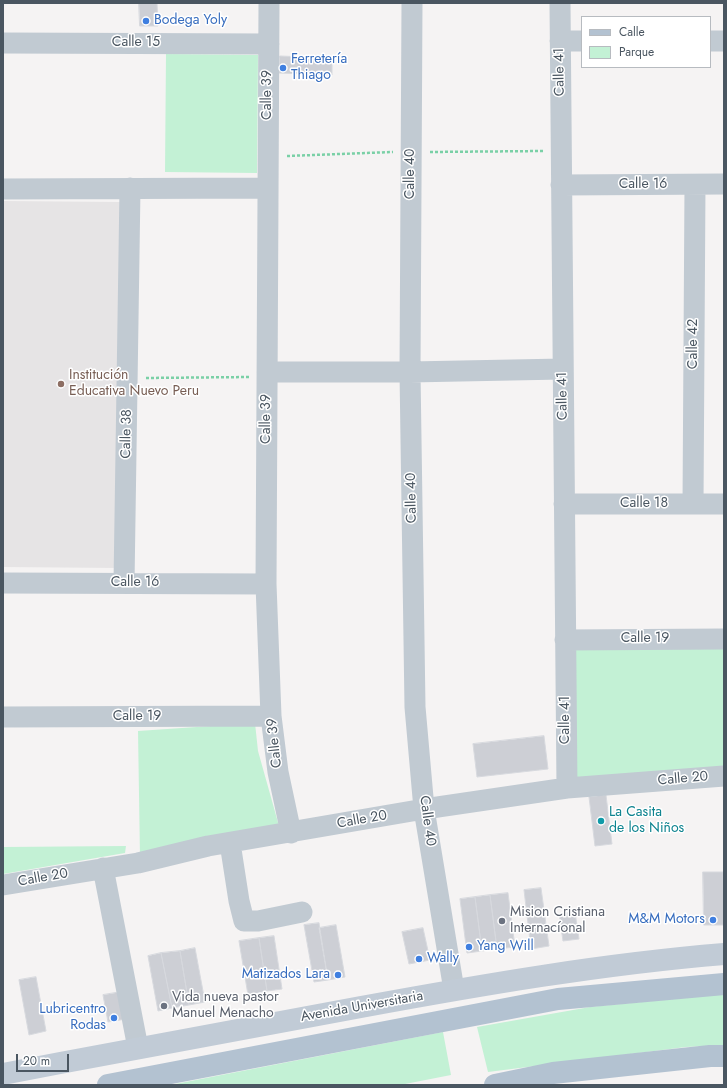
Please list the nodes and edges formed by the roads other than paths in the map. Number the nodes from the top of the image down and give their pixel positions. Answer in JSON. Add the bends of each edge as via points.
{"nodes":[{"id":1,"x":269,"y":3,"type":"edge"},
{"id":2,"x":412,"y":3,"type":"edge"},
{"id":3,"x":560,"y":3,"type":"edge"},
{"id":4,"x":560,"y":41,"type":"junction"},
{"id":5,"x":581,"y":41,"type":"edge"},
{"id":6,"x":711,"y":41,"type":"edge"},
{"id":7,"x":724,"y":41,"type":"edge"},
{"id":8,"x":3,"y":43,"type":"edge"},
{"id":9,"x":269,"y":44,"type":"junction"},
{"id":10,"x":724,"y":184,"type":"edge"},
{"id":11,"x":561,"y":185,"type":"junction"},
{"id":12,"x":695,"y":185,"type":"junction"},
{"id":13,"x":3,"y":188,"type":"edge"},
{"id":14,"x":130,"y":188,"type":"junction"},
{"id":15,"x":268,"y":188,"type":"junction"},
{"id":16,"x":563,"y":369,"type":"junction"},
{"id":17,"x":410,"y":372,"type":"junction"},
{"id":18,"x":267,"y":375,"type":"junction"},
{"id":19,"x":564,"y":504,"type":"junction"},
{"id":20,"x":693,"y":504,"type":"junction"},
{"id":21,"x":724,"y":504,"type":"edge"},
{"id":22,"x":3,"y":583,"type":"edge"},
{"id":23,"x":124,"y":583,"type":"junction"},
{"id":24,"x":266,"y":584,"type":"junction"},
{"id":25,"x":724,"y":639,"type":"edge"},
{"id":26,"x":565,"y":640,"type":"junction"},
{"id":27,"x":271,"y":716,"type":"junction"},
{"id":28,"x":3,"y":717,"type":"edge"},
{"id":29,"x":724,"y":776,"type":"edge"},
{"id":30,"x":566,"y":788,"type":"junction"},
{"id":31,"x":424,"y":810,"type":"junction"},
{"id":32,"x":291,"y":833,"type":"junction"},
{"id":33,"x":230,"y":843,"type":"junction"},
{"id":34,"x":103,"y":868,"type":"junction"},
{"id":35,"x":3,"y":885,"type":"edge"},
{"id":36,"x":302,"y":912,"type":"dead end"},
{"id":37,"x":724,"y":954,"type":"edge"},
{"id":38,"x":724,"y":984,"type":"edge"},
{"id":39,"x":454,"y":990,"type":"junction"},
{"id":40,"x":138,"y":1048,"type":"junction"},
{"id":41,"x":724,"y":1056,"type":"edge"},
{"id":42,"x":3,"y":1074,"type":"edge"},
{"id":43,"x":108,"y":1085,"type":"edge"},
{"id":44,"x":495,"y":1085,"type":"edge"}],
"edges":[{"from":1,"to":9,"type":"street","name":"Calle 39"},
{"from":2,"to":17,"type":"street","name":"Calle 40"},
{"from":3,"to":4,"type":"street","name":"Calle 41"},
{"from":4,"to":5,"type":"street"},
{"from":4,"to":11,"type":"street","name":"Calle 41"},
{"from":6,"to":7,"type":"street"},
{"from":8,"to":9,"type":"street","name":"Calle 15"},
{"from":9,"to":15,"type":"street","name":"Calle 39"},
{"from":10,"to":12,"type":"street","name":"Calle 16"},
{"from":11,"to":12,"type":"street","name":"Calle 16"},
{"from":11,"to":16,"type":"street","name":"Calle 41"},
{"from":12,"to":20,"type":"street","name":"Calle 42"},
{"from":13,"to":14,"type":"street"},
{"from":14,"to":15,"type":"street"},
{"from":14,"to":23,"type":"street","name":"Calle 38"},
{"from":15,"to":18,"type":"street","name":"Calle 39"},
{"from":16,"to":17,"type":"street"},
{"from":16,"to":19,"type":"street","name":"Calle 41"},
{"from":17,"to":18,"type":"street"},
{"from":17,"to":31,"type":"street","name":"Calle 40","via":[[415,707]]},
{"from":18,"to":24,"type":"street","name":"Calle 39"},
{"from":19,"to":20,"type":"street","name":"Calle 18"},
{"from":19,"to":26,"type":"street","name":"Calle 41"},
{"from":20,"to":21,"type":"street","name":"Calle 18"},
{"from":22,"to":23,"type":"street","name":"Calle 16"},
{"from":23,"to":24,"type":"street","name":"Calle 16"},
{"from":24,"to":27,"type":"street","name":"Calle 39"},
{"from":25,"to":26,"type":"street","name":"Calle 19"},
{"from":26,"to":30,"type":"street","name":"Calle 41"},
{"from":27,"to":28,"type":"street","name":"Calle 19"},
{"from":27,"to":32,"type":"street","name":"Calle 39","via":[[278,772]]},
{"from":29,"to":30,"type":"street","name":"Calle 20"},
{"from":30,"to":31,"type":"street","name":"Calle 20"},
{"from":31,"to":32,"type":"street","name":"Calle 20"},
{"from":31,"to":39,"type":"street","name":"Calle 40"},
{"from":32,"to":33,"type":"street","name":"Calle 20"},
{"from":33,"to":34,"type":"street","name":"Calle 20"},
{"from":33,"to":36,"type":"street","via":[[244,921],[258,921]]},
{"from":34,"to":35,"type":"street","name":"Calle 20"},
{"from":34,"to":40,"type":"street"},
{"from":37,"to":39,"type":"main road","name":"Avenida Universitaria","via":[[574,970]]},
{"from":38,"to":43,"type":"main road","name":"Avenida Universitaria","via":[[558,999]]},
{"from":39,"to":40,"type":"main road","name":"Avenida Universitaria"},
{"from":40,"to":42,"type":"main road","name":"Avenida Universitaria"},
{"from":41,"to":44,"type":"main road","via":[[553,1073]]}]}
